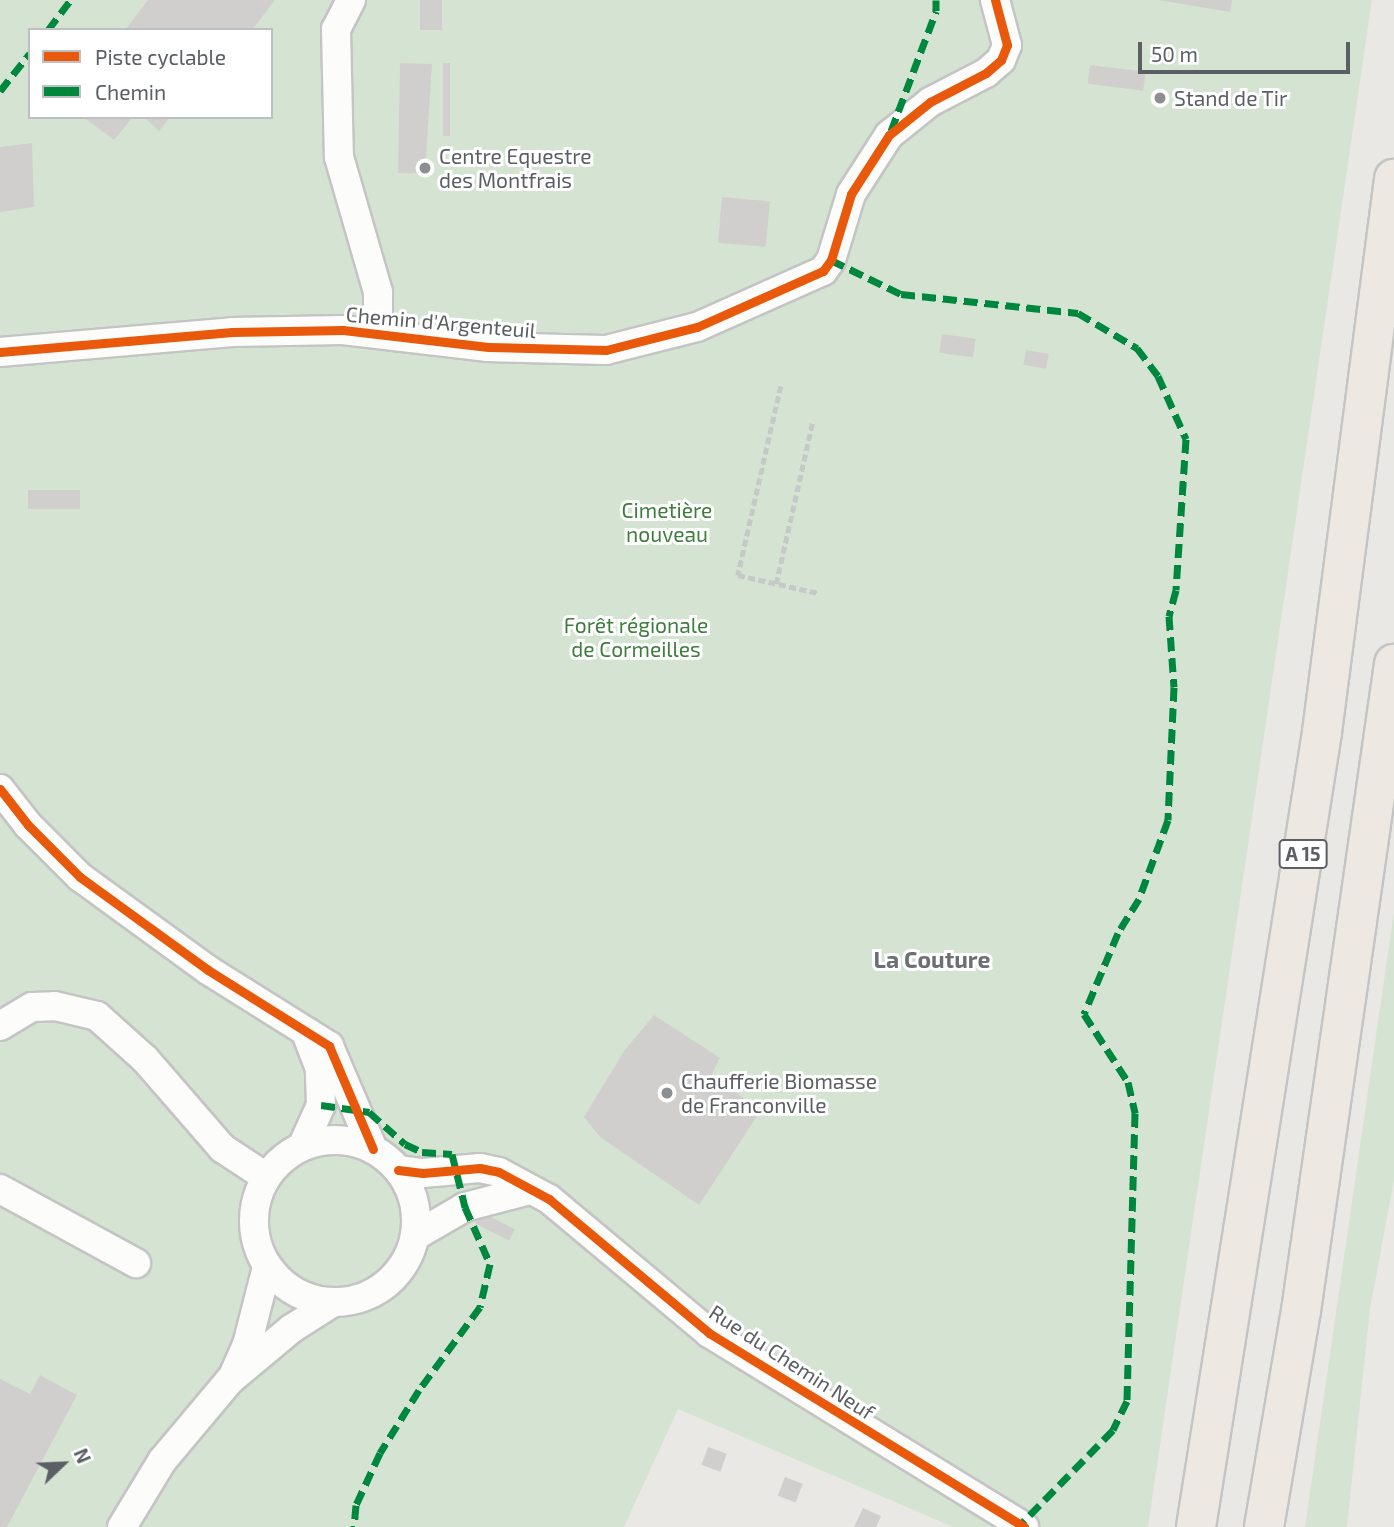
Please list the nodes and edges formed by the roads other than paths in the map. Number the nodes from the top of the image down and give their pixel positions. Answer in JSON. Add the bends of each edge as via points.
{"nodes":[{"id":1,"x":351,"y":0,"type":"edge"},
{"id":2,"x":995,"y":0,"type":"edge"},
{"id":3,"x":1394,"y":178,"type":"edge"},
{"id":4,"x":378,"y":333,"type":"junction"},
{"id":5,"x":0,"y":352,"type":"edge"},
{"id":6,"x":1394,"y":664,"type":"edge"},
{"id":7,"x":0,"y":789,"type":"edge"},
{"id":8,"x":0,"y":1026,"type":"edge"},
{"id":9,"x":305,"y":1030,"type":"junction"},
{"id":10,"x":303,"y":1145,"type":"junction"},
{"id":11,"x":373,"y":1149,"type":"junction"},
{"id":12,"x":398,"y":1170,"type":"junction"},
{"id":13,"x":266,"y":1177,"type":"junction"},
{"id":14,"x":0,"y":1189,"type":"edge"},
{"id":15,"x":530,"y":1190,"type":"junction"},
{"id":16,"x":415,"y":1236,"type":"junction"},
{"id":17,"x":136,"y":1263,"type":"dead end"},
{"id":18,"x":267,"y":1266,"type":"junction"},
{"id":19,"x":332,"y":1303,"type":"junction"},
{"id":20,"x":230,"y":1380,"type":"junction"},
{"id":21,"x":122,"y":1527,"type":"edge"},
{"id":22,"x":1024,"y":1527,"type":"edge"},
{"id":23,"x":1196,"y":1527,"type":"edge"},
{"id":24,"x":1264,"y":1527,"type":"edge"}],
"edges":[{"from":1,"to":4,"type":"street","via":[[336,29],[339,157],[378,292]]},
{"from":2,"to":4,"type":"street","name":"Chemin d'Argenteuil","via":[[1007,45],[1000,60],[986,73],[919,110],[889,135],[851,194],[831,260],[823,271],[697,327],[606,350],[488,347]]},
{"from":3,"to":23,"type":"highway","number":"A 15","via":[[1322,733]]},
{"from":4,"to":5,"type":"street","name":"Chemin d'Argenteuil","via":[[232,332]]},
{"from":6,"to":24,"type":"highway","via":[[1301,1311]]},
{"from":7,"to":9,"type":"street","via":[[80,877],[208,970]]},
{"from":8,"to":13,"type":"street","via":[[32,1007],[55,1006],[97,1016],[145,1059],[222,1148]]},
{"from":9,"to":10,"type":"street","via":[[320,1069],[321,1096],[316,1122]]},
{"from":9,"to":11,"type":"street","via":[[330,1046]]},
{"from":10,"to":11,"type":"street","via":[[346,1140]]},
{"from":10,"to":13,"type":"street"},
{"from":11,"to":12,"type":"street"},
{"from":12,"to":15,"type":"street","name":"Rue du Chemin Neuf","via":[[423,1173],[480,1168],[499,1172]]},
{"from":12,"to":16,"type":"street","via":[[411,1190]]},
{"from":13,"to":18,"type":"street","via":[[255,1206],[255,1227]]},
{"from":14,"to":17,"type":"street"},
{"from":15,"to":16,"type":"street","via":[[465,1207]]},
{"from":15,"to":22,"type":"street","name":"Rue du Chemin Neuf","via":[[549,1199],[709,1333]]},
{"from":16,"to":19,"type":"street","via":[[395,1277],[355,1300]]},
{"from":18,"to":19,"type":"street","via":[[285,1285],[307,1298]]},
{"from":18,"to":20,"type":"street","via":[[247,1345]]},
{"from":19,"to":20,"type":"street"},
{"from":20,"to":21,"type":"street","via":[[162,1461]]}]}
